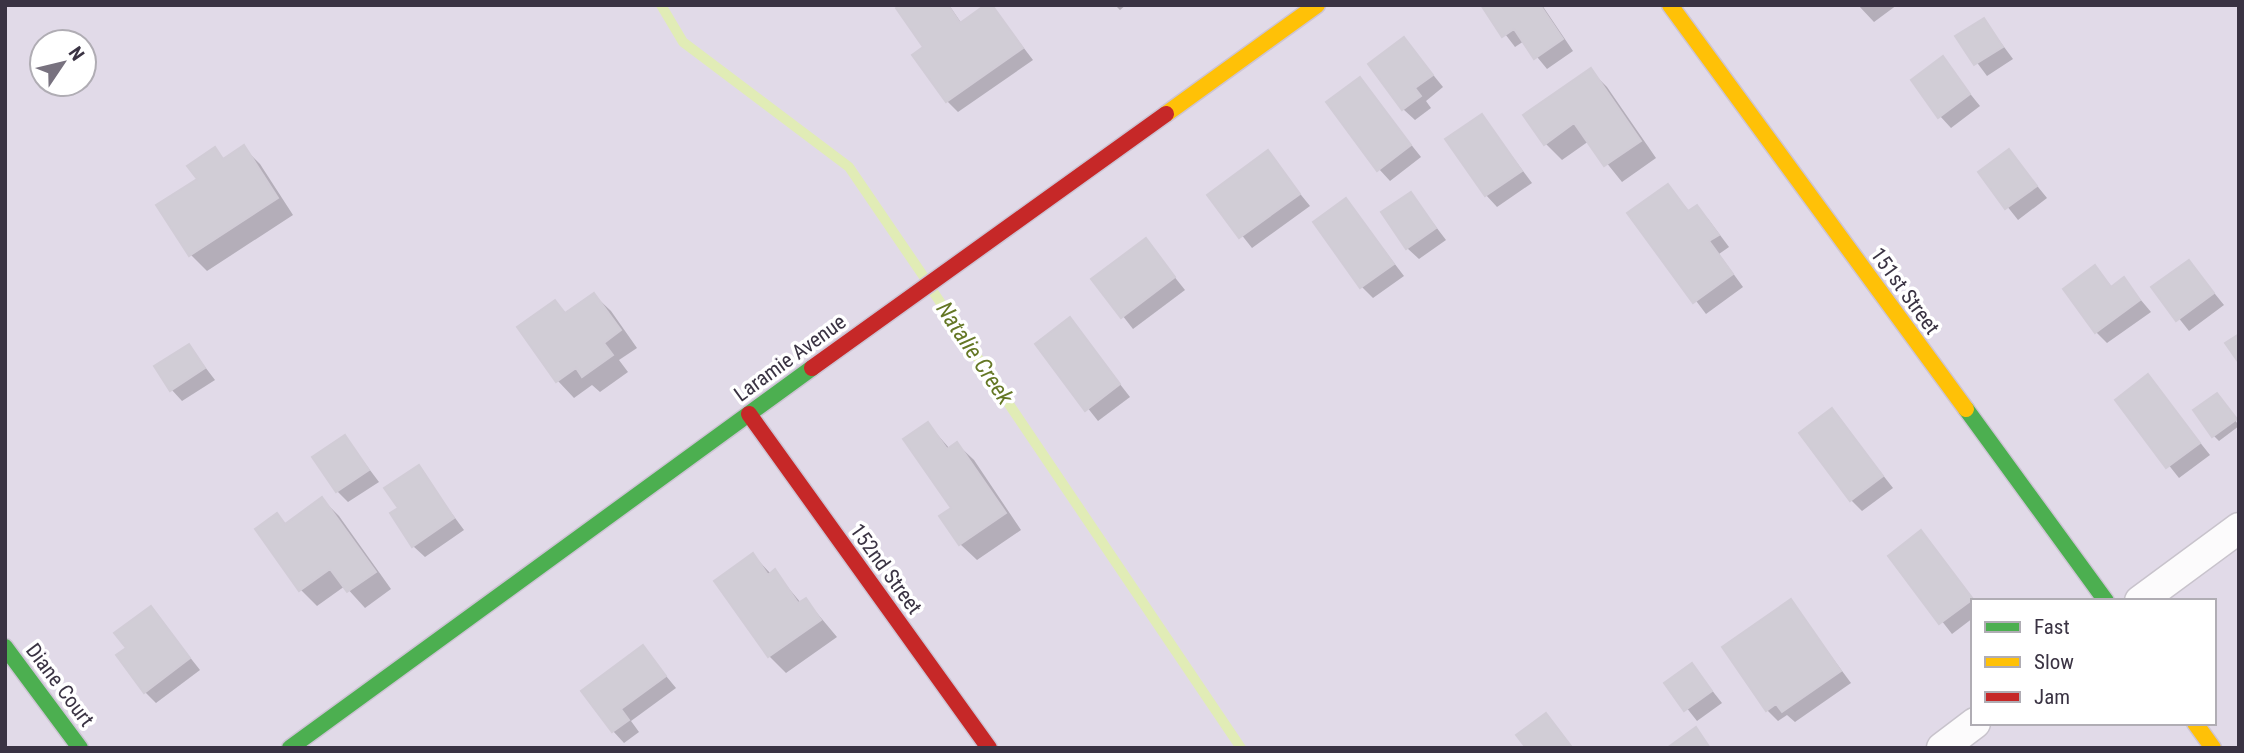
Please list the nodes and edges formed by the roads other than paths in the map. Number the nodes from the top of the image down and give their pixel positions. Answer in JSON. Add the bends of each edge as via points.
{"nodes":[{"id":1,"x":1317,"y":5,"type":"edge"},
{"id":2,"x":1670,"y":5,"type":"edge"},
{"id":3,"x":749,"y":414,"type":"junction"},
{"id":4,"x":2239,"y":528,"type":"edge"},
{"id":5,"x":2105,"y":599,"type":"edge"},
{"id":6,"x":2143,"y":599,"type":"edge"},
{"id":7,"x":5,"y":647,"type":"edge"},
{"id":8,"x":1972,"y":725,"type":"edge"},
{"id":9,"x":2196,"y":725,"type":"edge"},
{"id":10,"x":80,"y":748,"type":"edge"},
{"id":11,"x":290,"y":748,"type":"edge"},
{"id":12,"x":989,"y":748,"type":"edge"},
{"id":13,"x":1942,"y":748,"type":"edge"},
{"id":14,"x":2213,"y":748,"type":"edge"}],
"edges":[{"from":1,"to":3,"type":"street","name":"Laramie Avenue"},
{"from":2,"to":5,"type":"street","name":"151st Street"},
{"from":3,"to":11,"type":"street","name":"Laramie Avenue"},
{"from":3,"to":12,"type":"street","name":"152nd Street"},
{"from":4,"to":6,"type":"street"},
{"from":7,"to":10,"type":"street","name":"Diane Court"},
{"from":8,"to":13,"type":"street"},
{"from":9,"to":14,"type":"street"}]}
